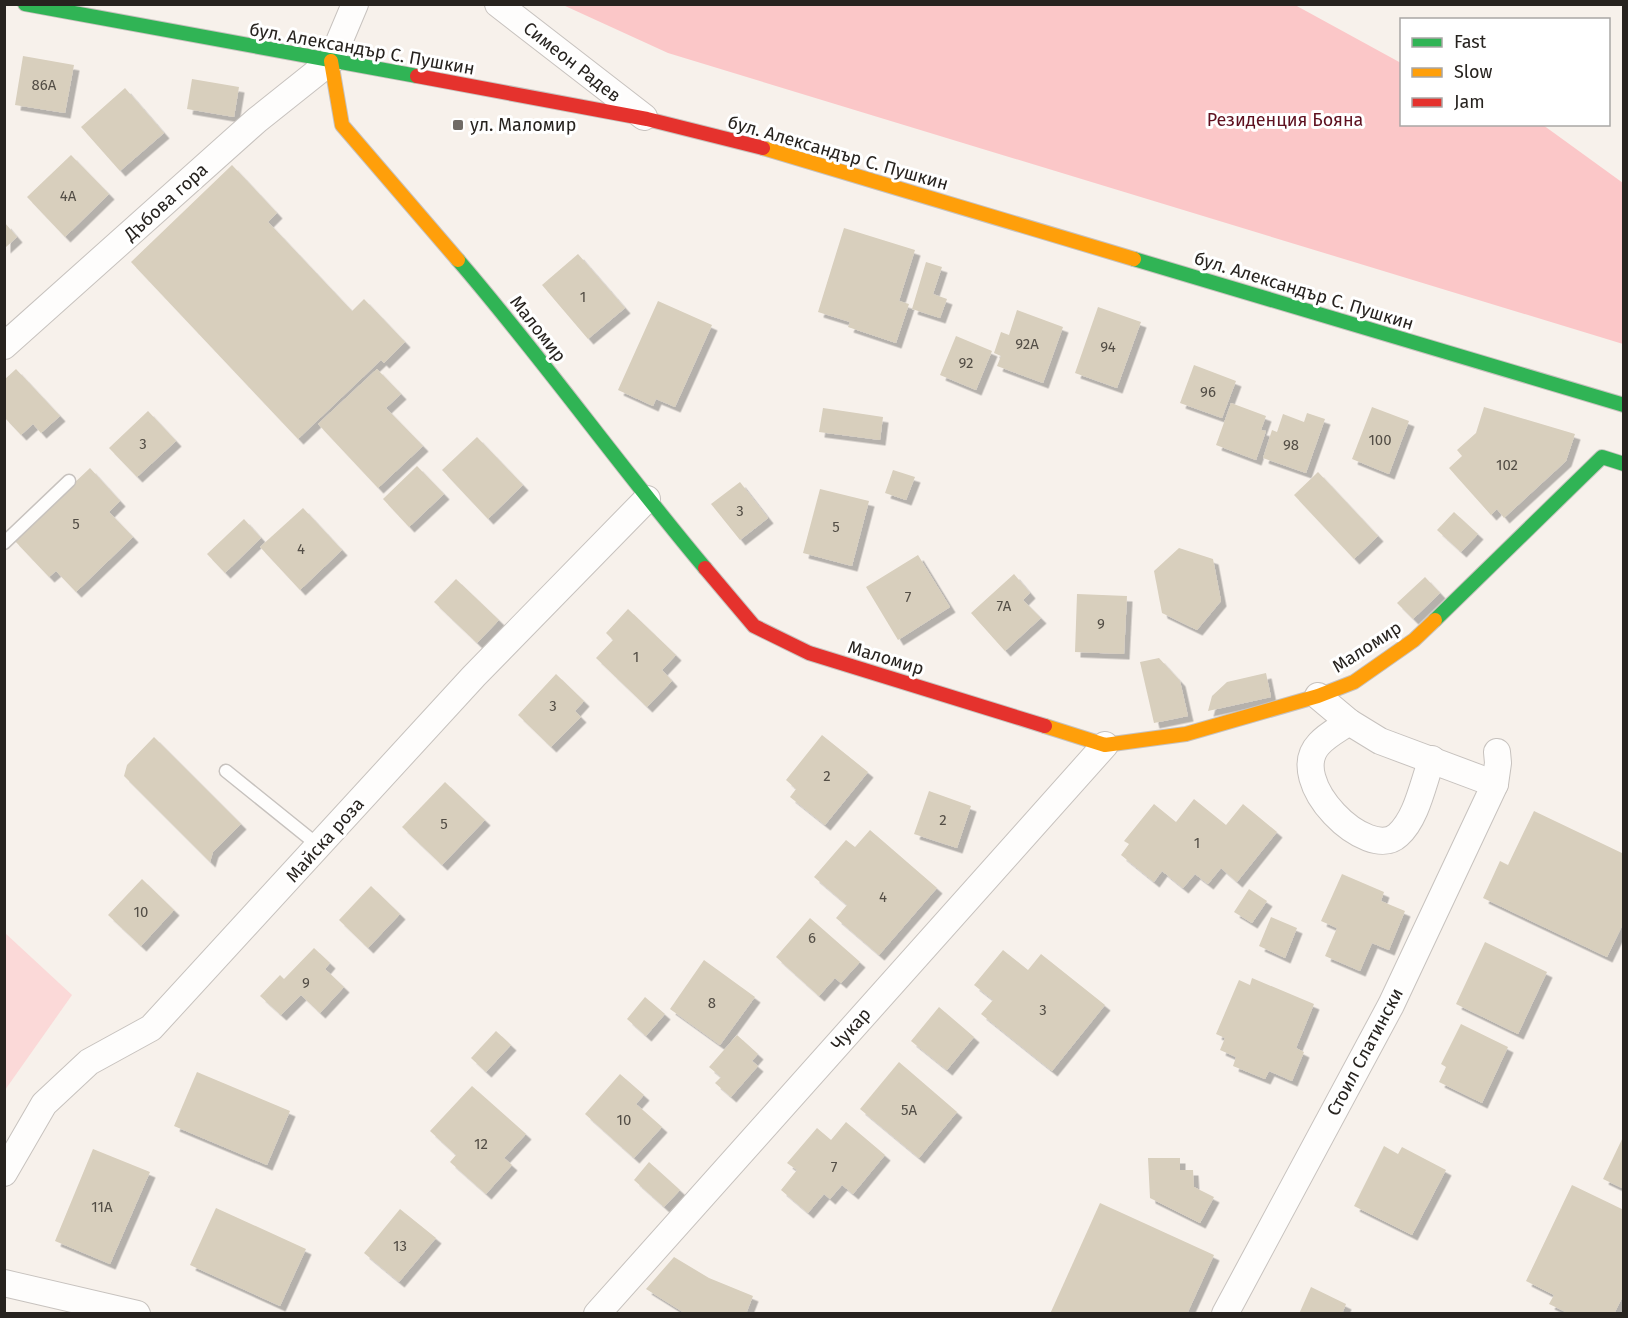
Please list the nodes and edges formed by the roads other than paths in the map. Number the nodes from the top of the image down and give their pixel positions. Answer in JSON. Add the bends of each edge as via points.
{"nodes":[{"id":1,"x":25,"y":4,"type":"edge"},
{"id":2,"x":355,"y":4,"type":"edge"},
{"id":3,"x":498,"y":4,"type":"edge"},
{"id":4,"x":331,"y":61,"type":"junction"},
{"id":5,"x":647,"y":119,"type":"junction"},
{"id":6,"x":4,"y":346,"type":"edge"},
{"id":7,"x":1623,"y":405,"type":"edge"},
{"id":8,"x":1623,"y":464,"type":"edge"},
{"id":9,"x":69,"y":481,"type":"dead end"},
{"id":10,"x":647,"y":499,"type":"junction"},
{"id":11,"x":4,"y":543,"type":"edge"},
{"id":12,"x":1318,"y":696,"type":"junction"},
{"id":13,"x":1349,"y":722,"type":"junction"},
{"id":14,"x":1105,"y":745,"type":"junction"},
{"id":15,"x":1497,"y":752,"type":"dead end"},
{"id":16,"x":1432,"y":759,"type":"junction"},
{"id":17,"x":226,"y":771,"type":"dead end"},
{"id":18,"x":1495,"y":784,"type":"junction"},
{"id":19,"x":319,"y":846,"type":"junction"},
{"id":20,"x":4,"y":1173,"type":"edge"},
{"id":21,"x":4,"y":1282,"type":"edge"},
{"id":22,"x":137,"y":1314,"type":"edge"},
{"id":23,"x":597,"y":1314,"type":"edge"},
{"id":24,"x":1225,"y":1314,"type":"edge"}],
"edges":[{"from":1,"to":4,"type":"street","name":"бул. Александър С. Пушкин"},
{"from":2,"to":4,"type":"street"},
{"from":3,"to":5,"type":"street","name":"Симеон Радев"},
{"from":4,"to":5,"type":"street","name":"бул. Александър С. Пушкин"},
{"from":4,"to":6,"type":"street","name":"Дъбова гора","via":[[257,120]]},
{"from":4,"to":10,"type":"street","name":"Маломир","via":[[342,125],[495,303]]},
{"from":5,"to":7,"type":"street","name":"бул. Александър С. Пушкин","via":[[792,156]]},
{"from":8,"to":12,"type":"street","name":"Маломир","via":[[1602,457],[1414,640],[1354,682]]},
{"from":9,"to":11,"type":"lane"},
{"from":10,"to":14,"type":"street","name":"Маломир","via":[[754,626],[808,653]]},
{"from":10,"to":19,"type":"street","name":"Майска роза","via":[[474,676]]},
{"from":12,"to":13,"type":"street"},
{"from":12,"to":14,"type":"street","name":"Маломир","via":[[1186,734]]},
{"from":13,"to":16,"type":"street","via":[[1380,741]]},
{"from":13,"to":16,"type":"street","via":[[1317,745],[1310,765],[1321,801],[1346,825],[1369,838],[1386,841],[1397,836],[1410,820]]},
{"from":14,"to":23,"type":"street","name":"Чукар"},
{"from":15,"to":18,"type":"street","name":"Стоил Слатински"},
{"from":16,"to":18,"type":"street"},
{"from":17,"to":19,"type":"lane"},
{"from":18,"to":24,"type":"street","name":"Стоил Слатински","via":[[1391,1005]]},
{"from":19,"to":20,"type":"street","name":"Майска роза","via":[[151,1028],[89,1062],[44,1104]]},
{"from":21,"to":22,"type":"street"}]}
